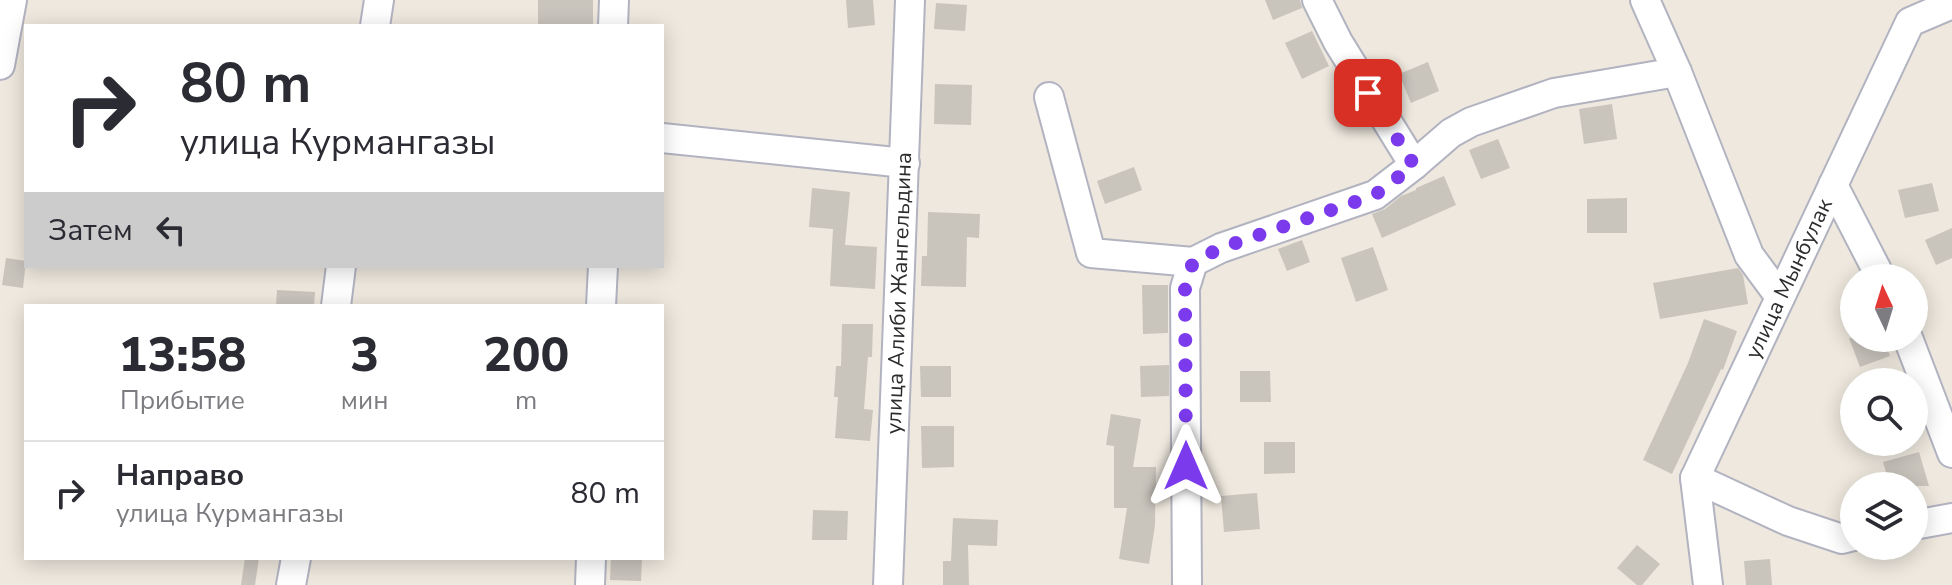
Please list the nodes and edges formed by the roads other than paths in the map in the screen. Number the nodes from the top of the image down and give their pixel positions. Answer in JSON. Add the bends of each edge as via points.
{"nodes":[{"id":1,"x":12,"y":0,"type":"edge"},
{"id":2,"x":379,"y":0,"type":"edge"},
{"id":3,"x":614,"y":0,"type":"edge"},
{"id":4,"x":910,"y":0,"type":"edge"},
{"id":5,"x":1317,"y":0,"type":"edge"},
{"id":6,"x":1645,"y":0,"type":"edge"},
{"id":7,"x":1952,"y":4,"type":"edge"},
{"id":8,"x":375,"y":24,"type":"edge"},
{"id":9,"x":613,"y":24,"type":"edge"},
{"id":10,"x":0,"y":65,"type":"edge"},
{"id":11,"x":1677,"y":72,"type":"junction"},
{"id":12,"x":1049,"y":97,"type":"dead end"},
{"id":13,"x":664,"y":138,"type":"edge"},
{"id":14,"x":905,"y":163,"type":"junction"},
{"id":15,"x":1414,"y":165,"type":"junction"},
{"id":16,"x":1833,"y":185,"type":"junction"},
{"id":17,"x":1193,"y":262,"type":"junction"},
{"id":18,"x":1874,"y":264,"type":"edge"},
{"id":19,"x":341,"y":268,"type":"edge"},
{"id":20,"x":603,"y":268,"type":"edge"},
{"id":21,"x":1780,"y":297,"type":"junction"},
{"id":22,"x":336,"y":304,"type":"edge"},
{"id":23,"x":601,"y":304,"type":"edge"},
{"id":24,"x":1913,"y":352,"type":"edge"},
{"id":25,"x":1952,"y":453,"type":"edge"},
{"id":26,"x":1695,"y":478,"type":"junction"},
{"id":27,"x":1952,"y":518,"type":"edge"},
{"id":28,"x":1928,"y":522,"type":"edge"},
{"id":29,"x":1840,"y":538,"type":"edge"},
{"id":30,"x":296,"y":560,"type":"edge"},
{"id":31,"x":591,"y":560,"type":"edge"},
{"id":32,"x":291,"y":585,"type":"edge"},
{"id":33,"x":590,"y":585,"type":"edge"},
{"id":34,"x":888,"y":585,"type":"edge"},
{"id":35,"x":1187,"y":585,"type":"edge"},
{"id":36,"x":1708,"y":585,"type":"edge"}],
"edges":[{"from":1,"to":10,"type":"street"},
{"from":2,"to":8,"type":"street"},
{"from":3,"to":9,"type":"street"},
{"from":4,"to":14,"type":"street","name":"улица Алиби Жангельдина"},
{"from":5,"to":15,"type":"street"},
{"from":6,"to":11,"type":"street"},
{"from":7,"to":16,"type":"street","name":"улица Мынбулак","via":[[1910,22]]},
{"from":11,"to":15,"type":"street","via":[[1554,93],[1471,122]]},
{"from":11,"to":21,"type":"street","via":[[1749,255]]},
{"from":12,"to":17,"type":"street","via":[[1091,253]]},
{"from":13,"to":14,"type":"street"},
{"from":14,"to":34,"type":"street","name":"улица Алиби Жангельдина"},
{"from":15,"to":17,"type":"street","via":[[1375,195]]},
{"from":16,"to":18,"type":"street"},
{"from":16,"to":21,"type":"street","name":"улица Мынбулак"},
{"from":17,"to":35,"type":"street","via":[[1185,288]]},
{"from":19,"to":22,"type":"street"},
{"from":20,"to":23,"type":"street"},
{"from":21,"to":26,"type":"street","name":"улица Мынбулак"},
{"from":24,"to":25,"type":"street"},
{"from":26,"to":29,"type":"street"},
{"from":26,"to":36,"type":"street"},
{"from":27,"to":28,"type":"street"},
{"from":30,"to":32,"type":"street"},
{"from":31,"to":33,"type":"street"}]}
